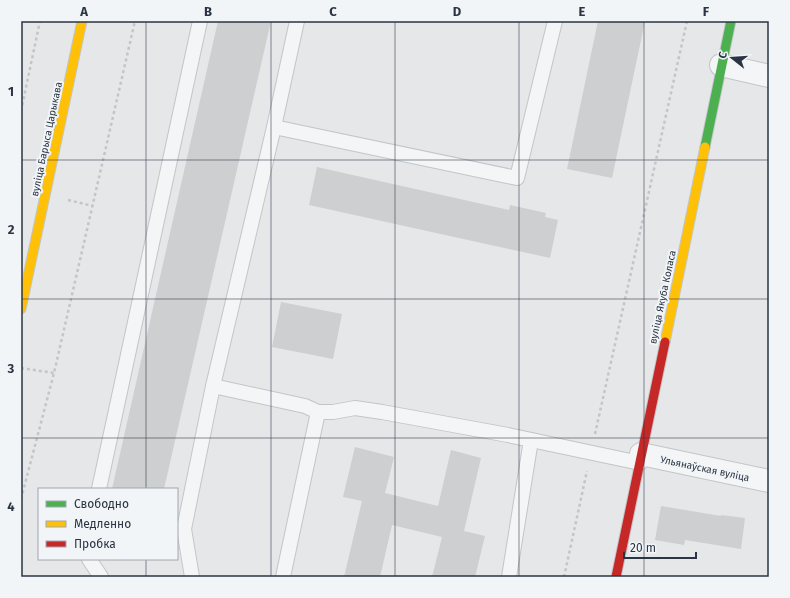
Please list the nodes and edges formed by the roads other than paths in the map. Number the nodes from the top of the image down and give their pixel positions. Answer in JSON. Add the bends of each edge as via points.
{"nodes":[{"id":1,"x":82,"y":21,"type":"edge"},
{"id":2,"x":200,"y":21,"type":"edge"},
{"id":3,"x":297,"y":21,"type":"edge"},
{"id":4,"x":555,"y":21,"type":"edge"},
{"id":5,"x":731,"y":21,"type":"edge"},
{"id":6,"x":721,"y":65,"type":"junction"},
{"id":7,"x":769,"y":76,"type":"edge"},
{"id":8,"x":274,"y":127,"type":"junction"},
{"id":9,"x":21,"y":309,"type":"edge"},
{"id":10,"x":213,"y":386,"type":"junction"},
{"id":11,"x":318,"y":412,"type":"junction"},
{"id":12,"x":531,"y":440,"type":"junction"},
{"id":13,"x":640,"y":459,"type":"junction"},
{"id":14,"x":769,"y":481,"type":"edge"},
{"id":15,"x":99,"y":488,"type":"edge"},
{"id":16,"x":90,"y":560,"type":"edge"},
{"id":17,"x":100,"y":577,"type":"edge"},
{"id":18,"x":192,"y":577,"type":"edge"},
{"id":19,"x":283,"y":577,"type":"edge"},
{"id":20,"x":508,"y":577,"type":"edge"},
{"id":21,"x":616,"y":577,"type":"edge"}],
"edges":[{"from":1,"to":9,"type":"street","name":"вуліца Барыса Царыкава"},
{"from":2,"to":15,"type":"lane"},
{"from":3,"to":8,"type":"lane"},
{"from":4,"to":8,"type":"lane","via":[[517,178]]},
{"from":5,"to":6,"type":"street","name":"вуліца Якуба Коласа"},
{"from":6,"to":7,"type":"street"},
{"from":6,"to":13,"type":"street","name":"вуліца Якуба Коласа"},
{"from":8,"to":10,"type":"lane"},
{"from":10,"to":11,"type":"lane","via":[[305,406]]},
{"from":10,"to":18,"type":"lane","via":[[184,529]]},
{"from":11,"to":12,"type":"lane","via":[[362,409]]},
{"from":11,"to":19,"type":"lane"},
{"from":12,"to":13,"type":"lane","via":[[591,453]]},
{"from":12,"to":20,"type":"lane"},
{"from":13,"to":14,"type":"street","name":"Ульянаўская вуліца"},
{"from":13,"to":21,"type":"street","name":"вуліца Якуба Коласа"},
{"from":16,"to":17,"type":"lane"}]}
